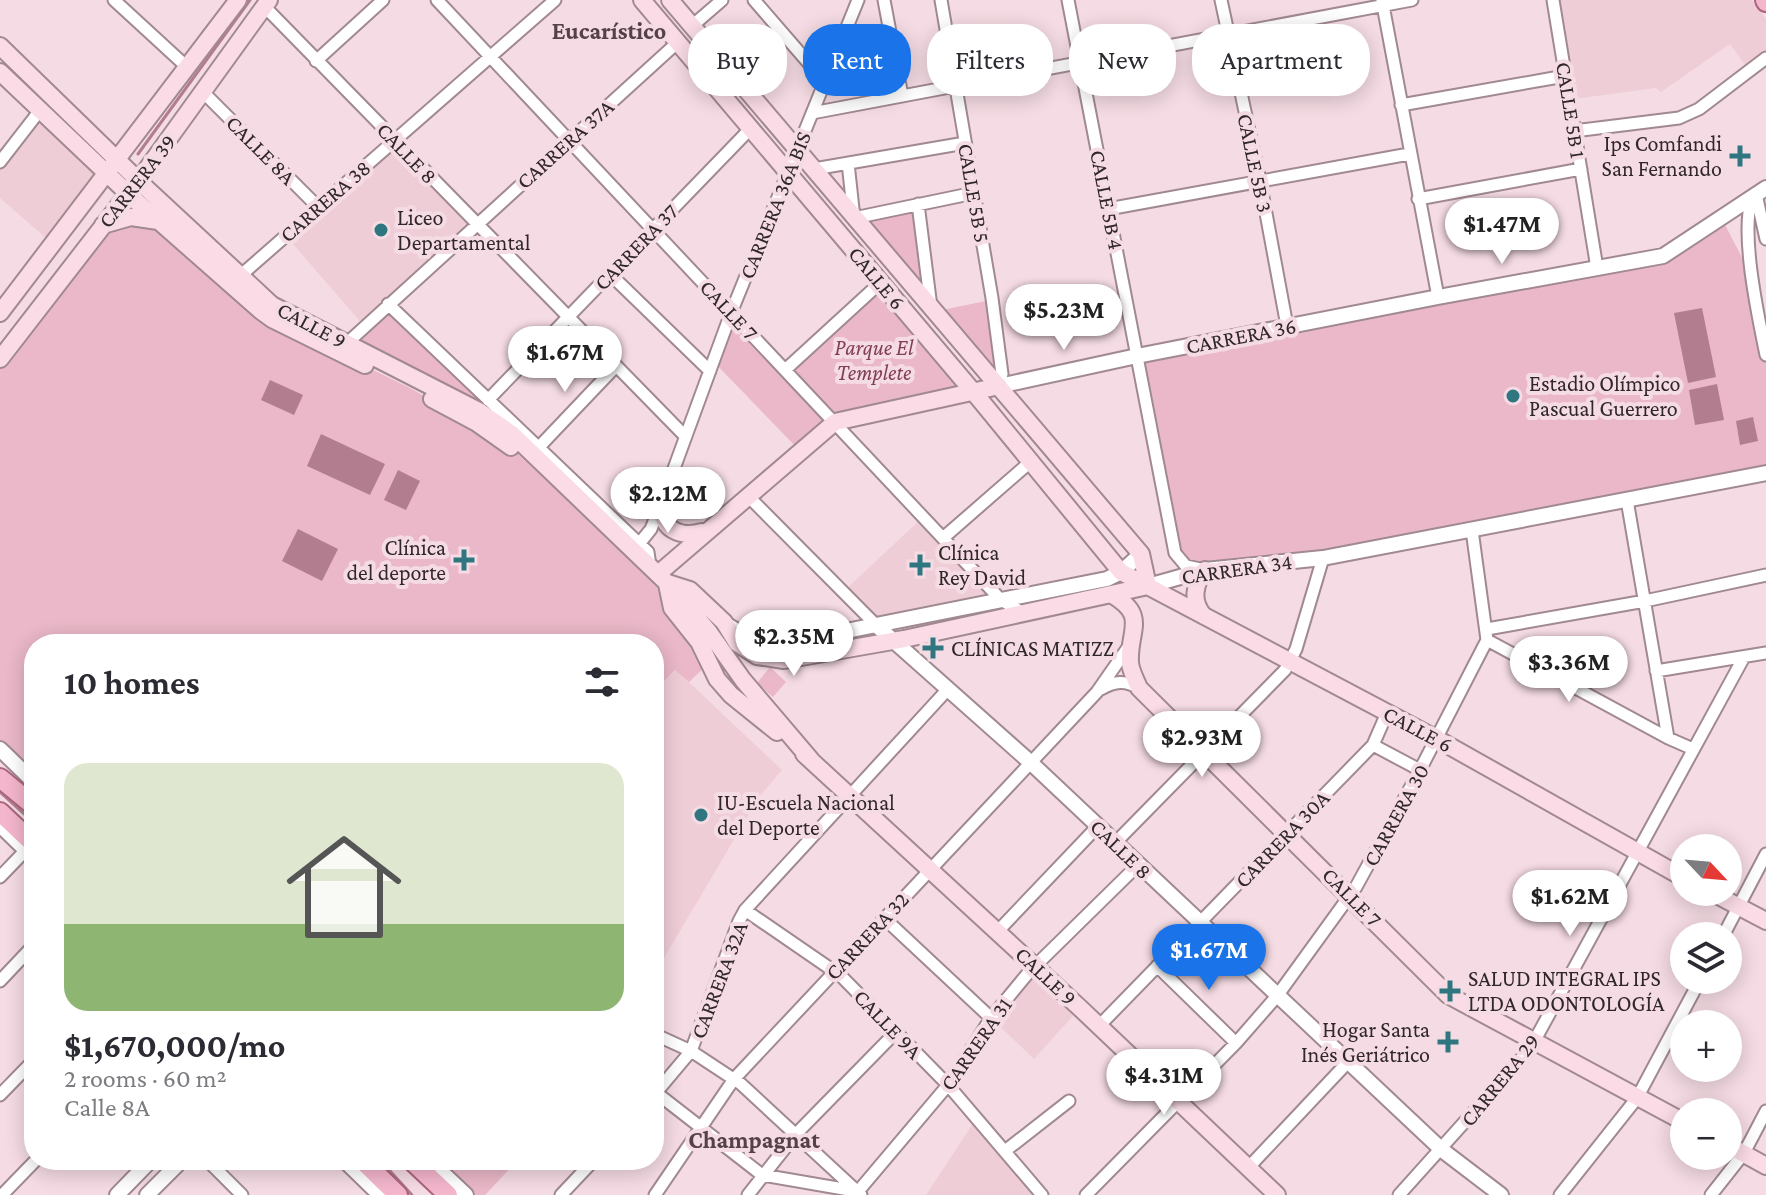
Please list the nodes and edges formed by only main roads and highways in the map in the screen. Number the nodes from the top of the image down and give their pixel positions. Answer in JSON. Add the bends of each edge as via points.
{"nodes":[{"id":1,"x":238,"y":0,"type":"edge"},
{"id":2,"x":642,"y":0,"type":"edge"},
{"id":3,"x":667,"y":1,"type":"edge"},
{"id":4,"x":266,"y":3,"type":"edge"},
{"id":5,"x":0,"y":46,"type":"edge"},
{"id":6,"x":0,"y":72,"type":"edge"},
{"id":7,"x":113,"y":166,"type":"junction"},
{"id":8,"x":133,"y":187,"type":"junction"},
{"id":9,"x":161,"y":222,"type":"junction"},
{"id":10,"x":102,"y":226,"type":"junction"},
{"id":11,"x":0,"y":313,"type":"edge"},
{"id":12,"x":0,"y":359,"type":"edge"},
{"id":13,"x":999,"y":386,"type":"junction"},
{"id":14,"x":972,"y":391,"type":"junction"},
{"id":15,"x":435,"y":395,"type":"junction"},
{"id":16,"x":661,"y":504,"type":"road end"},
{"id":17,"x":704,"y":532,"type":"junction"},
{"id":18,"x":1205,"y":570,"type":"road end"},
{"id":19,"x":658,"y":574,"type":"junction"},
{"id":20,"x":1148,"y":586,"type":"junction"},
{"id":21,"x":1111,"y":594,"type":"junction"},
{"id":22,"x":1204,"y":616,"type":"junction"},
{"id":23,"x":0,"y":778,"type":"edge"},
{"id":24,"x":24,"y":798,"type":"edge"},
{"id":25,"x":1,"y":817,"type":"edge"},
{"id":26,"x":24,"y":844,"type":"edge"},
{"id":27,"x":1670,"y":870,"type":"edge"},
{"id":28,"x":1737,"y":906,"type":"edge"},
{"id":29,"x":1766,"y":921,"type":"edge"},
{"id":30,"x":1670,"y":1115,"type":"edge"},
{"id":31,"x":1742,"y":1152,"type":"edge"},
{"id":32,"x":1766,"y":1166,"type":"edge"},
{"id":33,"x":372,"y":1170,"type":"edge"},
{"id":34,"x":424,"y":1170,"type":"edge"},
{"id":35,"x":398,"y":1195,"type":"edge"},
{"id":36,"x":457,"y":1195,"type":"edge"},
{"id":37,"x":1277,"y":1195,"type":"edge"}],
"edges":[{"from":1,"to":7,"type":"main road","name":"CARRERA 39"},
{"from":2,"to":14,"type":"main road","name":"CALLE 6"},
{"from":3,"to":13,"type":"main road","name":"CALLE 6"},
{"from":4,"to":8,"type":"main road","name":"CARRERA 39"},
{"from":5,"to":7,"type":"main road","name":"CALLE 9"},
{"from":6,"to":7,"type":"main road","name":"CALLE 9"},
{"from":7,"to":8,"type":"main road","name":"CALLE 9"},
{"from":7,"to":11,"type":"main road","name":"CARRERA 39"},
{"from":8,"to":9,"type":"main road","name":"CALLE 9"},
{"from":8,"to":10,"type":"main road","name":"CARRERA 39"},
{"from":8,"to":15,"type":"main road","name":"CALLE 9","via":[[279,310]]},
{"from":9,"to":10,"type":"main road","via":[[131,217]]},
{"from":9,"to":15,"type":"main road","name":"CALLE 9","via":[[272,319]]},
{"from":10,"to":12,"type":"main road","name":"CARRERA 39"},
{"from":13,"to":14,"type":"main road","name":"CARRERA 36"},
{"from":13,"to":20,"type":"main road","name":"CALLE 6","via":[[1141,554]]},
{"from":14,"to":17,"type":"main road","name":"CARRERA 36","via":[[835,422]]},
{"from":14,"to":20,"type":"main road","name":"CALLE 6","via":[[1121,572]]},
{"from":15,"to":19,"type":"main road","name":"CALLE 9","via":[[479,411],[512,434]]},
{"from":16,"to":17,"type":"main road","via":[[663,519],[672,530],[685,535]]},
{"from":17,"to":19,"type":"main road","name":"CARRERA 36"},
{"from":18,"to":22,"type":"main road","via":[[1195,593]]},
{"from":19,"to":21,"type":"main road","name":"CARRERA 34","via":[[690,590],[724,622],[737,643],[757,656],[784,660]]},
{"from":19,"to":37,"type":"main road","name":"CALLE 9","via":[[811,760]]},
{"from":20,"to":21,"type":"main road","name":"CARRERA 34"},
{"from":20,"to":22,"type":"main road","name":"CALLE 6"},
{"from":21,"to":30,"type":"main road","name":"CALLE 7","via":[[1130,609],[1136,628],[1130,664],[1139,688],[1448,995]]},
{"from":22,"to":27,"type":"main road","name":"CALLE 6"},
{"from":23,"to":24,"type":"main road"},
{"from":25,"to":26,"type":"main road"},
{"from":28,"to":29,"type":"main road"},
{"from":31,"to":32,"type":"main road"},
{"from":33,"to":35,"type":"main road"},
{"from":34,"to":36,"type":"main road"}]}
